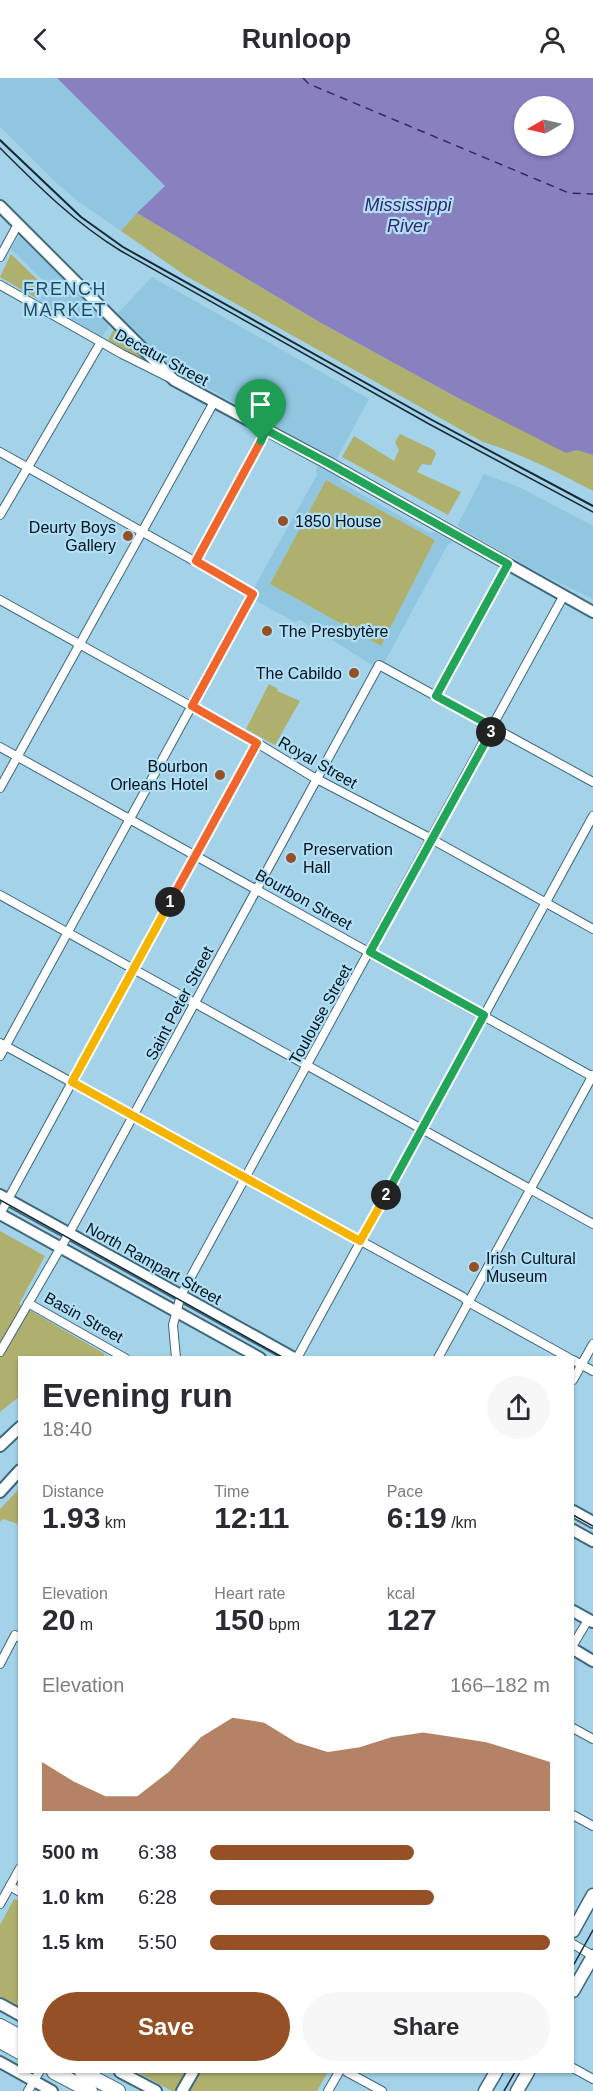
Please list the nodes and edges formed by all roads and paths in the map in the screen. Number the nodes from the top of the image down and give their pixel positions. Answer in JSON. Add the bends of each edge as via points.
{"nodes":[{"id":1,"x":0,"y":206,"type":"edge"},
{"id":2,"x":18,"y":224,"type":"junction"},
{"id":3,"x":0,"y":257,"type":"edge"},
{"id":4,"x":0,"y":285,"type":"edge"},
{"id":5,"x":101,"y":342,"type":"junction"},
{"id":6,"x":174,"y":380,"type":"junction"},
{"id":7,"x":214,"y":402,"type":"junction"},
{"id":8,"x":266,"y":430,"type":"junction"},
{"id":9,"x":0,"y":452,"type":"edge"},
{"id":10,"x":27,"y":466,"type":"junction"},
{"id":11,"x":0,"y":515,"type":"edge"},
{"id":12,"x":142,"y":531,"type":"junction"},
{"id":13,"x":196,"y":561,"type":"junction"},
{"id":14,"x":508,"y":564,"type":"junction"},
{"id":15,"x":564,"y":595,"type":"junction"},
{"id":16,"x":0,"y":600,"type":"edge"},
{"id":17,"x":593,"y":612,"type":"edge"},
{"id":18,"x":80,"y":644,"type":"junction"},
{"id":19,"x":436,"y":696,"type":"junction"},
{"id":20,"x":192,"y":706,"type":"junction"},
{"id":21,"x":493,"y":727,"type":"junction"},
{"id":22,"x":257,"y":743,"type":"junction"},
{"id":23,"x":0,"y":747,"type":"edge"},
{"id":24,"x":18,"y":757,"type":"junction"},
{"id":25,"x":317,"y":779,"type":"junction"},
{"id":26,"x":593,"y":782,"type":"edge"},
{"id":27,"x":0,"y":788,"type":"edge"},
{"id":28,"x":593,"y":816,"type":"edge"},
{"id":29,"x":130,"y":818,"type":"junction"},
{"id":30,"x":432,"y":839,"type":"junction"},
{"id":31,"x":196,"y":855,"type":"junction"},
{"id":32,"x":256,"y":888,"type":"junction"},
{"id":33,"x":0,"y":895,"type":"edge"},
{"id":34,"x":546,"y":903,"type":"junction"},
{"id":35,"x":593,"y":929,"type":"edge"},
{"id":36,"x":68,"y":932,"type":"junction"},
{"id":37,"x":370,"y":952,"type":"junction"},
{"id":38,"x":134,"y":969,"type":"junction"},
{"id":39,"x":194,"y":1002,"type":"junction"},
{"id":40,"x":484,"y":1015,"type":"junction"},
{"id":41,"x":3,"y":1044,"type":"edge"},
{"id":42,"x":0,"y":1056,"type":"edge"},
{"id":43,"x":307,"y":1065,"type":"junction"},
{"id":44,"x":593,"y":1076,"type":"edge"},
{"id":45,"x":72,"y":1082,"type":"junction"},
{"id":46,"x":134,"y":1116,"type":"junction"},
{"id":47,"x":422,"y":1129,"type":"junction"},
{"id":48,"x":245,"y":1179,"type":"junction"},
{"id":49,"x":530,"y":1189,"type":"junction"},
{"id":50,"x":4,"y":1198,"type":"edge"},
{"id":51,"x":0,"y":1214,"type":"edge"},
{"id":52,"x":593,"y":1224,"type":"edge"},
{"id":53,"x":69,"y":1234,"type":"junction"},
{"id":54,"x":360,"y":1241,"type":"junction"},
{"id":55,"x":62,"y":1247,"type":"junction"},
{"id":56,"x":181,"y":1295,"type":"junction"},
{"id":57,"x":468,"y":1302,"type":"junction"},
{"id":58,"x":28,"y":1304,"type":"junction"},
{"id":59,"x":176,"y":1310,"type":"junction"},
{"id":60,"x":593,"y":1344,"type":"edge"},
{"id":61,"x":0,"y":1352,"type":"edge"},
{"id":62,"x":121,"y":1356,"type":"edge"},
{"id":63,"x":176,"y":1356,"type":"edge"},
{"id":64,"x":256,"y":1356,"type":"edge"},
{"id":65,"x":291,"y":1356,"type":"edge"},
{"id":66,"x":296,"y":1356,"type":"edge"},
{"id":67,"x":439,"y":1356,"type":"edge"},
{"id":68,"x":565,"y":1356,"type":"edge"},
{"id":69,"x":574,"y":1361,"type":"edge"},
{"id":70,"x":581,"y":1365,"type":"junction"},
{"id":71,"x":593,"y":1371,"type":"edge"},
{"id":72,"x":574,"y":1378,"type":"edge"},
{"id":73,"x":18,"y":1429,"type":"edge"},
{"id":74,"x":0,"y":1446,"type":"edge"},
{"id":75,"x":18,"y":1472,"type":"edge"},
{"id":76,"x":0,"y":1492,"type":"edge"},
{"id":77,"x":574,"y":1512,"type":"edge"},
{"id":78,"x":593,"y":1522,"type":"edge"},
{"id":79,"x":574,"y":1531,"type":"edge"},
{"id":80,"x":593,"y":1541,"type":"edge"},
{"id":81,"x":574,"y":1612,"type":"edge"},
{"id":82,"x":590,"y":1621,"type":"edge"},
{"id":83,"x":17,"y":1637,"type":"edge"},
{"id":84,"x":574,"y":1645,"type":"edge"},
{"id":85,"x":574,"y":1648,"type":"edge"},
{"id":86,"x":593,"y":1661,"type":"edge"},
{"id":87,"x":0,"y":1664,"type":"edge"},
{"id":88,"x":574,"y":1729,"type":"edge"},
{"id":89,"x":593,"y":1739,"type":"edge"},
{"id":90,"x":574,"y":1816,"type":"edge"},
{"id":91,"x":593,"y":1826,"type":"edge"},
{"id":92,"x":18,"y":1872,"type":"edge"},
{"id":93,"x":10,"y":1886,"type":"junction"},
{"id":94,"x":18,"y":1891,"type":"edge"},
{"id":95,"x":593,"y":1895,"type":"edge"},
{"id":96,"x":0,"y":1904,"type":"edge"},
{"id":97,"x":574,"y":1929,"type":"edge"},
{"id":98,"x":574,"y":1945,"type":"edge"},
{"id":99,"x":593,"y":1956,"type":"edge"},
{"id":100,"x":574,"y":1989,"type":"edge"},
{"id":101,"x":0,"y":2004,"type":"edge"},
{"id":102,"x":18,"y":2014,"type":"edge"},
{"id":103,"x":0,"y":2026,"type":"edge"},
{"id":104,"x":18,"y":2036,"type":"edge"},
{"id":105,"x":0,"y":2042,"type":"edge"},
{"id":106,"x":18,"y":2051,"type":"edge"},
{"id":107,"x":0,"y":2062,"type":"edge"},
{"id":108,"x":574,"y":2069,"type":"edge"},
{"id":109,"x":18,"y":2072,"type":"edge"},
{"id":110,"x":20,"y":2073,"type":"edge"},
{"id":111,"x":56,"y":2073,"type":"edge"},
{"id":112,"x":84,"y":2073,"type":"edge"},
{"id":113,"x":122,"y":2073,"type":"edge"},
{"id":114,"x":192,"y":2073,"type":"edge"},
{"id":115,"x":338,"y":2073,"type":"edge"},
{"id":116,"x":348,"y":2073,"type":"edge"},
{"id":117,"x":495,"y":2073,"type":"edge"},
{"id":118,"x":527,"y":2073,"type":"edge"},
{"id":119,"x":593,"y":2079,"type":"edge"},
{"id":120,"x":34,"y":2081,"type":"edge"},
{"id":121,"x":52,"y":2091,"type":"edge"},
{"id":122,"x":90,"y":2091,"type":"edge"},
{"id":123,"x":118,"y":2091,"type":"edge"},
{"id":124,"x":156,"y":2091,"type":"edge"},
{"id":125,"x":182,"y":2091,"type":"edge"},
{"id":126,"x":328,"y":2091,"type":"edge"},
{"id":127,"x":382,"y":2091,"type":"edge"},
{"id":128,"x":485,"y":2091,"type":"edge"},
{"id":129,"x":517,"y":2091,"type":"edge"}],
"edges":[{"from":1,"to":2,"type":"street"},
{"from":2,"to":3,"type":"street"},
{"from":2,"to":6,"type":"street"},
{"from":4,"to":5,"type":"street","name":"Decatur Street"},
{"from":5,"to":6,"type":"street","name":"Decatur Street"},
{"from":5,"to":10,"type":"street"},
{"from":6,"to":7,"type":"street","name":"Decatur Street"},
{"from":7,"to":8,"type":"street","name":"Decatur Street"},
{"from":7,"to":12,"type":"street"},
{"from":8,"to":13,"type":"street"},
{"from":8,"to":14,"type":"street","name":"Decatur Street"},
{"from":9,"to":10,"type":"street"},
{"from":10,"to":11,"type":"street"},
{"from":10,"to":12,"type":"street"},
{"from":12,"to":13,"type":"street"},
{"from":12,"to":18,"type":"street"},
{"from":13,"to":20,"type":"street","via":[[253,594]]},
{"from":14,"to":15,"type":"street","name":"Decatur Street"},
{"from":14,"to":19,"type":"street"},
{"from":15,"to":17,"type":"street","name":"Decatur Street"},
{"from":15,"to":21,"type":"street","name":"Toulouse Street"},
{"from":16,"to":18,"type":"street","name":"Royal Street"},
{"from":18,"to":20,"type":"street","name":"Royal Street"},
{"from":18,"to":24,"type":"street"},
{"from":19,"to":21,"type":"street"},
{"from":19,"to":25,"type":"street","name":"Saint Peter Street","via":[[379,665]]},
{"from":20,"to":22,"type":"street","name":"Royal Street"},
{"from":20,"to":29,"type":"street"},
{"from":21,"to":26,"type":"street"},
{"from":21,"to":30,"type":"street","name":"Toulouse Street"},
{"from":22,"to":25,"type":"street","name":"Royal Street"},
{"from":22,"to":31,"type":"street"},
{"from":23,"to":24,"type":"street","name":"Bourbon Street"},
{"from":24,"to":27,"type":"street"},
{"from":24,"to":29,"type":"street","name":"Bourbon Street"},
{"from":25,"to":30,"type":"street","name":"Royal Street"},
{"from":25,"to":32,"type":"street","name":"Saint Peter Street"},
{"from":28,"to":34,"type":"street"},
{"from":29,"to":31,"type":"street","name":"Bourbon Street"},
{"from":29,"to":36,"type":"street"},
{"from":30,"to":34,"type":"street","name":"Royal Street"},
{"from":30,"to":37,"type":"street","name":"Toulouse Street"},
{"from":31,"to":32,"type":"street","name":"Bourbon Street"},
{"from":31,"to":38,"type":"street"},
{"from":32,"to":37,"type":"street","name":"Bourbon Street"},
{"from":32,"to":39,"type":"street","name":"Saint Peter Street"},
{"from":33,"to":36,"type":"street"},
{"from":34,"to":35,"type":"street","name":"Royal Street"},
{"from":34,"to":40,"type":"street"},
{"from":36,"to":38,"type":"street"},
{"from":36,"to":41,"type":"street"},
{"from":37,"to":40,"type":"street","name":"Bourbon Street"},
{"from":37,"to":43,"type":"street","name":"Toulouse Street"},
{"from":38,"to":39,"type":"street"},
{"from":38,"to":45,"type":"street"},
{"from":39,"to":43,"type":"street"},
{"from":39,"to":46,"type":"street","name":"Saint Peter Street"},
{"from":40,"to":44,"type":"street","name":"Bourbon Street"},
{"from":40,"to":47,"type":"street"},
{"from":41,"to":42,"type":"street"},
{"from":41,"to":45,"type":"street"},
{"from":43,"to":47,"type":"street"},
{"from":43,"to":48,"type":"street","name":"Toulouse Street"},
{"from":44,"to":49,"type":"street"},
{"from":45,"to":46,"type":"street"},
{"from":45,"to":50,"type":"street"},
{"from":46,"to":48,"type":"street"},
{"from":46,"to":53,"type":"street","name":"Saint Peter Street"},
{"from":47,"to":49,"type":"street"},
{"from":47,"to":54,"type":"street"},
{"from":48,"to":54,"type":"street"},
{"from":48,"to":56,"type":"street","name":"Toulouse Street"},
{"from":49,"to":52,"type":"street"},
{"from":49,"to":57,"type":"street"},
{"from":50,"to":51,"type":"street"},
{"from":50,"to":53,"type":"street","name":"North Rampart Street"},
{"from":51,"to":55,"type":"street","name":"North Rampart Street"},
{"from":53,"to":55,"type":"street","name":"Saint Peter Street"},
{"from":53,"to":56,"type":"street","name":"North Rampart Street"},
{"from":54,"to":57,"type":"street"},
{"from":54,"to":66,"type":"street"},
{"from":55,"to":58,"type":"street","name":"Saint Peter Street"},
{"from":55,"to":59,"type":"street","name":"North Rampart Street"},
{"from":56,"to":59,"type":"street","name":"Toulouse Street"},
{"from":56,"to":65,"type":"street","name":"North Rampart Street"},
{"from":57,"to":67,"type":"street"},
{"from":57,"to":68,"type":"street"},
{"from":58,"to":61,"type":"street","name":"Saint Peter Street"},
{"from":58,"to":62,"type":"street","name":"Basin Street"},
{"from":59,"to":63,"type":"street","name":"Toulouse Street"},
{"from":59,"to":64,"type":"street","name":"North Rampart Street"},
{"from":60,"to":70,"type":"street"},
{"from":69,"to":70,"type":"street"},
{"from":70,"to":71,"type":"street"},
{"from":70,"to":72,"type":"street"},
{"from":73,"to":74,"type":"street"},
{"from":75,"to":76,"type":"street"},
{"from":77,"to":78,"type":"street"},
{"from":79,"to":80,"type":"street"},
{"from":81,"to":82,"type":"street"},
{"from":82,"to":84,"type":"street"},
{"from":83,"to":87,"type":"street"},
{"from":85,"to":86,"type":"street"},
{"from":88,"to":89,"type":"street"},
{"from":90,"to":91,"type":"street"},
{"from":92,"to":93,"type":"street"},
{"from":93,"to":94,"type":"street"},
{"from":93,"to":96,"type":"street"},
{"from":95,"to":97,"type":"main road"},
{"from":98,"to":99,"type":"street"},
{"from":99,"to":100,"type":"main road"},
{"from":101,"to":102,"type":"street"},
{"from":103,"to":104,"type":"highway"},
{"from":105,"to":106,"type":"highway"},
{"from":107,"to":109,"type":"street"},
{"from":108,"to":119,"type":"street"},
{"from":110,"to":120,"type":"street"},
{"from":111,"to":122,"type":"highway"},
{"from":112,"to":123,"type":"highway"},
{"from":113,"to":124,"type":"street"},
{"from":114,"to":125,"type":"street"},
{"from":115,"to":126,"type":"street"},
{"from":116,"to":127,"type":"street"},
{"from":117,"to":128,"type":"main road"},
{"from":118,"to":129,"type":"main road"},
{"from":120,"to":121,"type":"street"}]}
